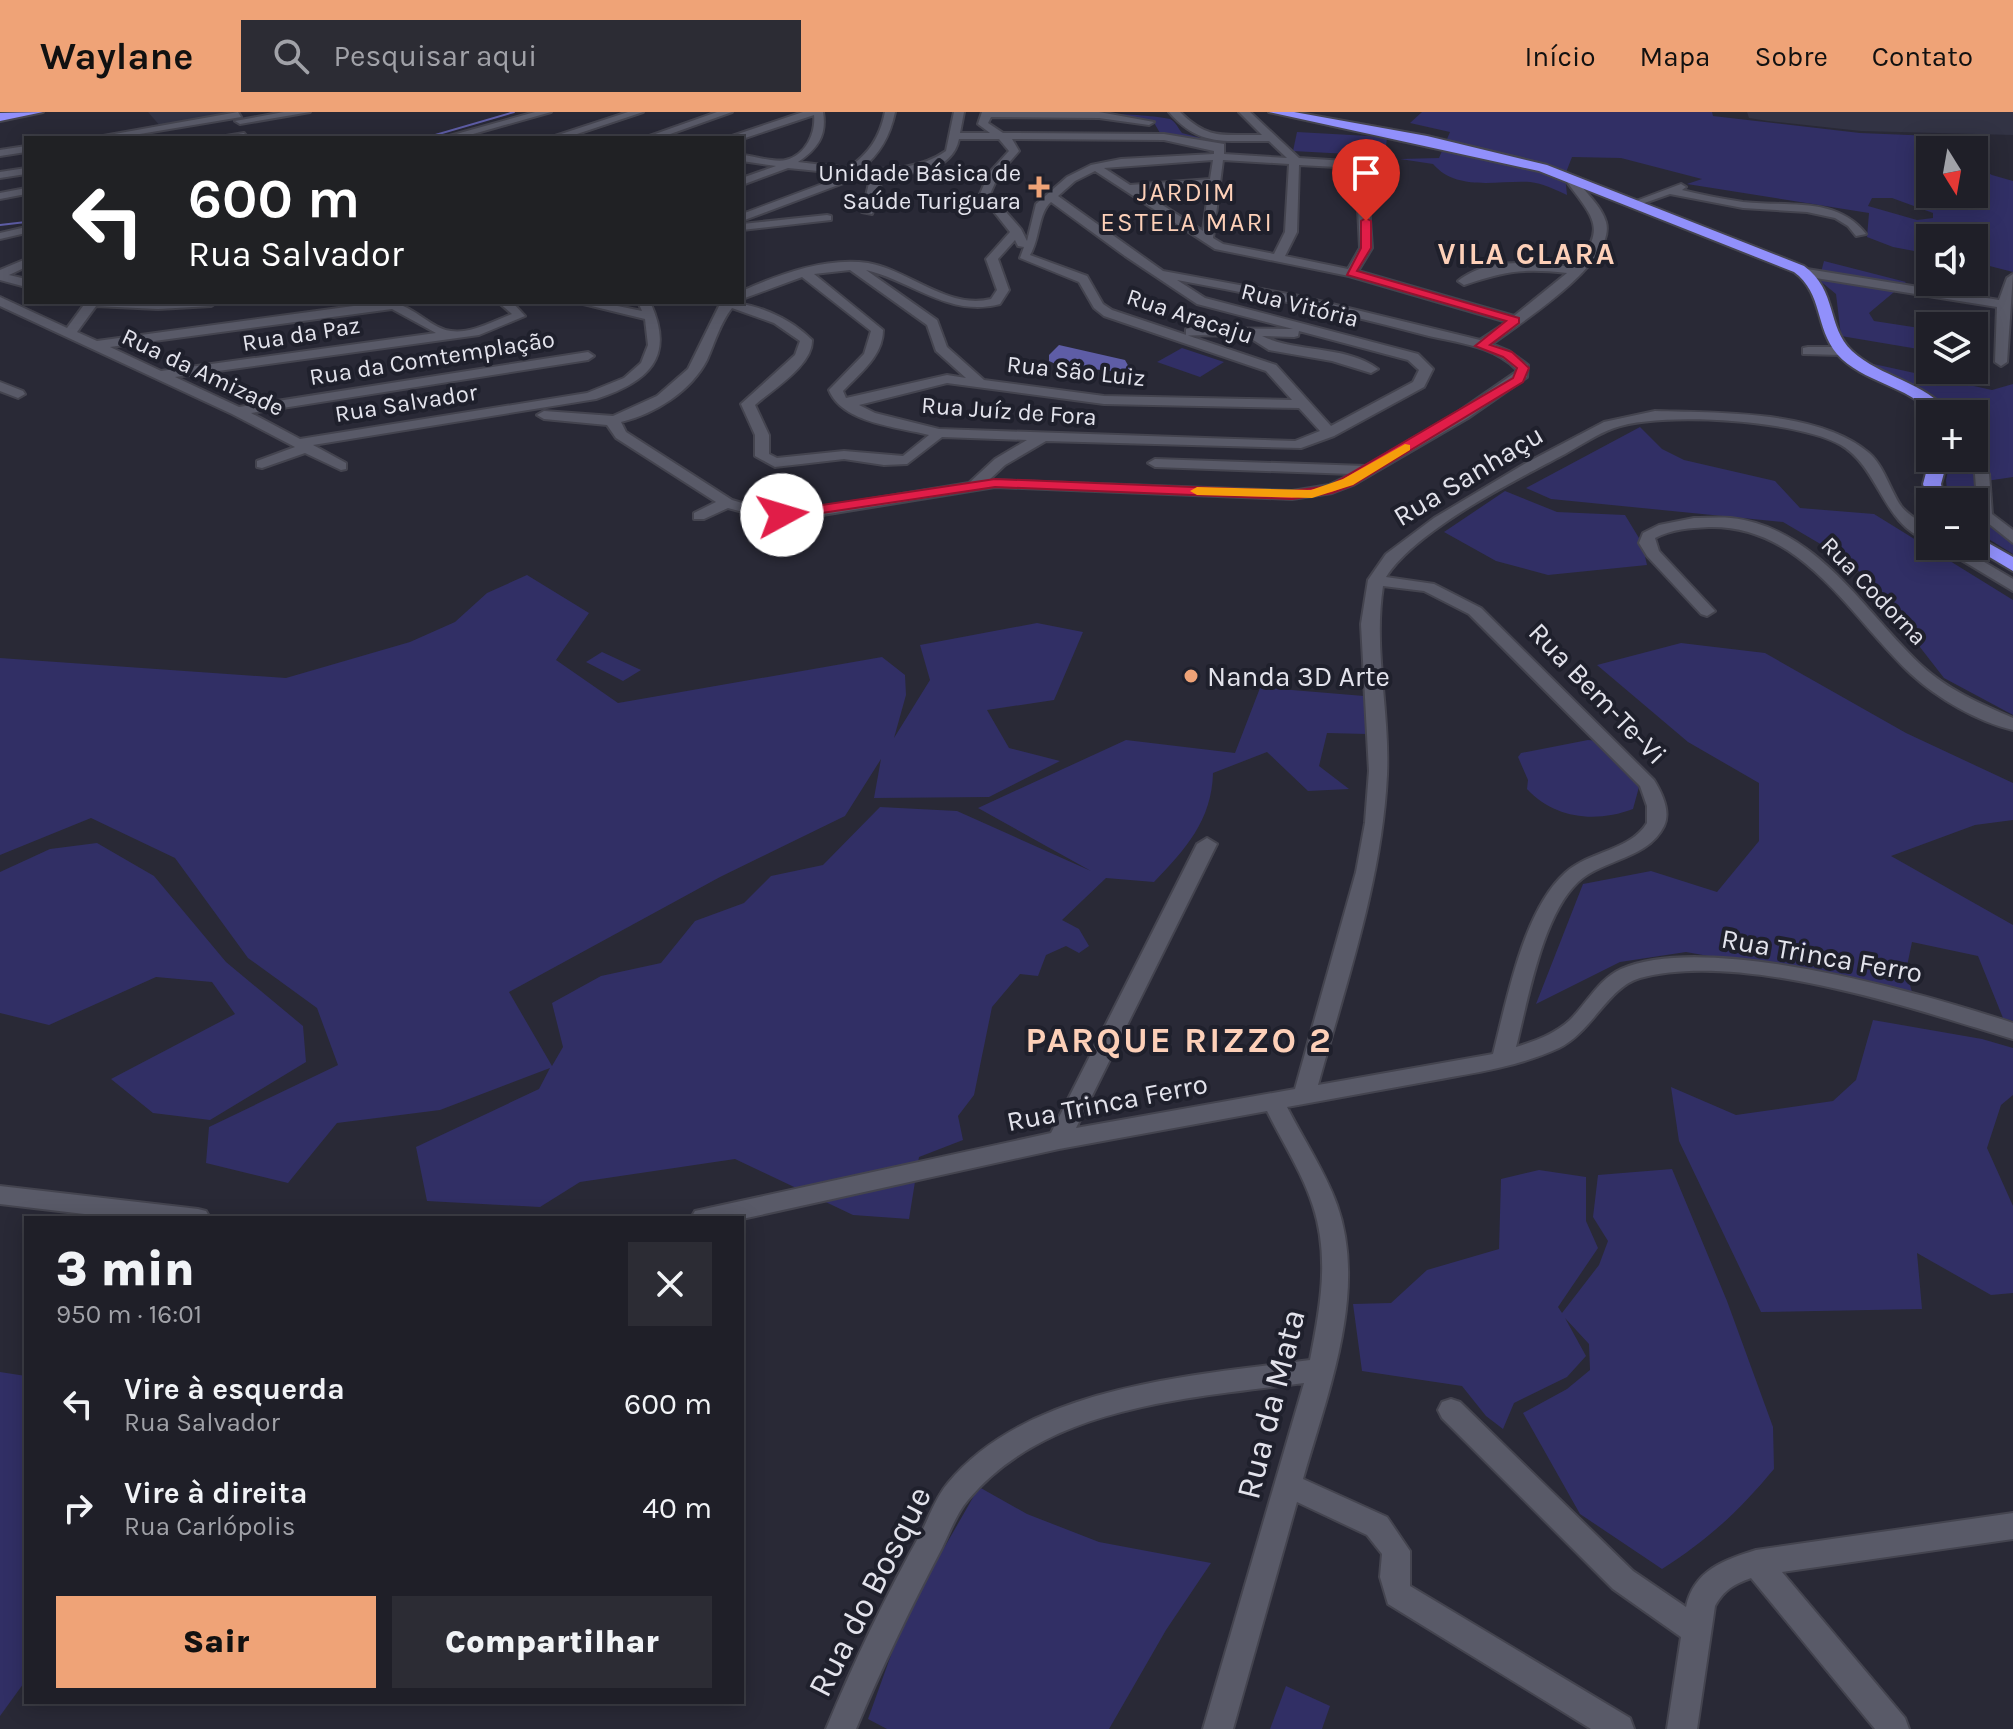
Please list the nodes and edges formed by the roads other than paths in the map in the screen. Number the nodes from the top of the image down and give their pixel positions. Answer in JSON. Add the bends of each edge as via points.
{"nodes":[{"id":1,"x":7,"y":112,"type":"edge"},
{"id":2,"x":37,"y":112,"type":"edge"},
{"id":3,"x":305,"y":112,"type":"edge"},
{"id":4,"x":546,"y":112,"type":"edge"},
{"id":5,"x":638,"y":112,"type":"edge"},
{"id":6,"x":681,"y":112,"type":"edge"},
{"id":7,"x":727,"y":112,"type":"edge"},
{"id":8,"x":815,"y":112,"type":"edge"},
{"id":9,"x":890,"y":112,"type":"edge"},
{"id":10,"x":959,"y":112,"type":"edge"},
{"id":11,"x":1174,"y":112,"type":"edge"},
{"id":12,"x":1244,"y":112,"type":"edge"},
{"id":13,"x":987,"y":113,"type":"edge"},
{"id":14,"x":1281,"y":113,"type":"edge"},
{"id":15,"x":0,"y":115,"type":"edge"},
{"id":16,"x":239,"y":116,"type":"edge"},
{"id":17,"x":1149,"y":122,"type":"dead end"},
{"id":18,"x":483,"y":129,"type":"junction"},
{"id":19,"x":668,"y":131,"type":"junction"},
{"id":20,"x":110,"y":136,"type":"edge"},
{"id":21,"x":245,"y":136,"type":"edge"},
{"id":22,"x":455,"y":136,"type":"edge"},
{"id":23,"x":467,"y":136,"type":"edge"},
{"id":24,"x":560,"y":136,"type":"edge"},
{"id":25,"x":654,"y":136,"type":"edge"},
{"id":26,"x":742,"y":136,"type":"edge"},
{"id":27,"x":954,"y":136,"type":"junction"},
{"id":28,"x":999,"y":136,"type":"junction"},
{"id":29,"x":1271,"y":138,"type":"junction"},
{"id":30,"x":1220,"y":148,"type":"junction"},
{"id":31,"x":24,"y":149,"type":"edge"},
{"id":32,"x":0,"y":153,"type":"edge"},
{"id":33,"x":744,"y":158,"type":"edge"},
{"id":34,"x":1294,"y":159,"type":"junction"},
{"id":35,"x":790,"y":163,"type":"junction"},
{"id":36,"x":1095,"y":167,"type":"junction"},
{"id":37,"x":24,"y":171,"type":"edge"},
{"id":38,"x":850,"y":171,"type":"junction"},
{"id":39,"x":870,"y":174,"type":"junction"},
{"id":40,"x":0,"y":175,"type":"edge"},
{"id":41,"x":1570,"y":179,"type":"junction"},
{"id":42,"x":744,"y":181,"type":"edge"},
{"id":43,"x":1215,"y":182,"type":"junction"},
{"id":44,"x":1126,"y":188,"type":"junction"},
{"id":45,"x":24,"y":191,"type":"edge"},
{"id":46,"x":0,"y":196,"type":"edge"},
{"id":47,"x":1052,"y":197,"type":"junction"},
{"id":48,"x":1633,"y":204,"type":"junction"},
{"id":49,"x":868,"y":212,"type":"dead end"},
{"id":50,"x":744,"y":217,"type":"edge"},
{"id":51,"x":827,"y":218,"type":"dead end"},
{"id":52,"x":744,"y":227,"type":"edge"},
{"id":53,"x":24,"y":230,"type":"edge"},
{"id":54,"x":1017,"y":231,"type":"junction"},
{"id":55,"x":1860,"y":234,"type":"dead end"},
{"id":56,"x":3,"y":235,"type":"edge"},
{"id":57,"x":24,"y":239,"type":"edge"},
{"id":58,"x":1207,"y":241,"type":"junction"},
{"id":59,"x":1024,"y":256,"type":"junction"},
{"id":60,"x":1278,"y":259,"type":"junction"},
{"id":61,"x":24,"y":264,"type":"edge"},
{"id":62,"x":852,"y":266,"type":"junction"},
{"id":63,"x":1577,"y":271,"type":"junction"},
{"id":64,"x":1351,"y":273,"type":"junction"},
{"id":65,"x":1807,"y":273,"type":"junction"},
{"id":66,"x":806,"y":274,"type":"junction"},
{"id":67,"x":1164,"y":274,"type":"junction"},
{"id":68,"x":0,"y":275,"type":"edge"},
{"id":69,"x":2013,"y":278,"type":"edge"},
{"id":70,"x":1464,"y":281,"type":"dead end"},
{"id":71,"x":24,"y":282,"type":"edge"},
{"id":72,"x":744,"y":294,"type":"edge"},
{"id":73,"x":0,"y":301,"type":"edge"},
{"id":74,"x":92,"y":304,"type":"edge"},
{"id":75,"x":137,"y":304,"type":"edge"},
{"id":76,"x":180,"y":304,"type":"edge"},
{"id":77,"x":205,"y":304,"type":"edge"},
{"id":78,"x":391,"y":304,"type":"edge"},
{"id":79,"x":507,"y":304,"type":"edge"},
{"id":80,"x":590,"y":304,"type":"edge"},
{"id":81,"x":645,"y":304,"type":"edge"},
{"id":82,"x":728,"y":304,"type":"edge"},
{"id":83,"x":734,"y":304,"type":"edge"},
{"id":84,"x":2003,"y":304,"type":"junction"},
{"id":85,"x":651,"y":317,"type":"junction"},
{"id":86,"x":1515,"y":320,"type":"junction"},
{"id":87,"x":240,"y":327,"type":"junction"},
{"id":88,"x":1831,"y":330,"type":"junction"},
{"id":89,"x":1170,"y":332,"type":"junction"},
{"id":90,"x":1318,"y":332,"type":"junction"},
{"id":91,"x":70,"y":333,"type":"junction"},
{"id":92,"x":1252,"y":333,"type":"junction"},
{"id":93,"x":448,"y":335,"type":"junction"},
{"id":94,"x":94,"y":345,"type":"junction"},
{"id":95,"x":1481,"y":346,"type":"junction"},
{"id":96,"x":1842,"y":351,"type":"junction"},
{"id":97,"x":588,"y":356,"type":"dead end"},
{"id":98,"x":2001,"y":362,"type":"dead end"},
{"id":99,"x":1371,"y":369,"type":"dead end"},
{"id":100,"x":161,"y":375,"type":"junction"},
{"id":101,"x":979,"y":382,"type":"junction"},
{"id":102,"x":0,"y":386,"type":"edge"},
{"id":103,"x":18,"y":394,"type":"dead end"},
{"id":104,"x":1928,"y":400,"type":"edge"},
{"id":105,"x":845,"y":404,"type":"junction"},
{"id":106,"x":1305,"y":404,"type":"junction"},
{"id":107,"x":237,"y":411,"type":"junction"},
{"id":108,"x":544,"y":415,"type":"dead end"},
{"id":109,"x":614,"y":420,"type":"junction"},
{"id":110,"x":939,"y":433,"type":"junction"},
{"id":111,"x":1329,"y":433,"type":"junction"},
{"id":112,"x":1041,"y":438,"type":"junction"},
{"id":113,"x":1310,"y":441,"type":"joint"},
{"id":114,"x":304,"y":445,"type":"junction"},
{"id":115,"x":1155,"y":463,"type":"dead end"},
{"id":116,"x":262,"y":464,"type":"dead end"},
{"id":117,"x":341,"y":466,"type":"dead end"},
{"id":118,"x":1368,"y":470,"type":"junction"},
{"id":119,"x":1982,"y":474,"type":"dead end"},
{"id":120,"x":975,"y":485,"type":"junction"},
{"id":121,"x":727,"y":503,"type":"junction"},
{"id":122,"x":699,"y":516,"type":"dead end"},
{"id":123,"x":1916,"y":525,"type":"edge"},
{"id":124,"x":2006,"y":526,"type":"edge"},
{"id":125,"x":2013,"y":538,"type":"edge"},
{"id":126,"x":1988,"y":549,"type":"edge"},
{"id":127,"x":1969,"y":560,"type":"edge"},
{"id":128,"x":2013,"y":565,"type":"edge"},
{"id":129,"x":1376,"y":580,"type":"junction"},
{"id":130,"x":2013,"y":586,"type":"edge"},
{"id":131,"x":1707,"y":611,"type":"dead end"},
{"id":132,"x":2013,"y":725,"type":"edge"},
{"id":133,"x":1207,"y":844,"type":"dead end"},
{"id":134,"x":2013,"y":1031,"type":"edge"},
{"id":135,"x":1502,"y":1060,"type":"junction"},
{"id":136,"x":1304,"y":1096,"type":"junction"},
{"id":137,"x":1273,"y":1101,"type":"junction"},
{"id":138,"x":1059,"y":1140,"type":"junction"},
{"id":139,"x":0,"y":1195,"type":"edge"},
{"id":140,"x":181,"y":1216,"type":"edge"},
{"id":141,"x":712,"y":1216,"type":"edge"},
{"id":142,"x":1321,"y":1370,"type":"junction"},
{"id":143,"x":1451,"y":1410,"type":"dead end"},
{"id":144,"x":1288,"y":1485,"type":"junction"},
{"id":145,"x":2013,"y":1526,"type":"edge"},
{"id":146,"x":1756,"y":1563,"type":"junction"},
{"id":147,"x":1695,"y":1630,"type":"junction"},
{"id":148,"x":841,"y":1729,"type":"edge"},
{"id":149,"x":1218,"y":1729,"type":"edge"},
{"id":150,"x":1619,"y":1729,"type":"edge"},
{"id":151,"x":1682,"y":1729,"type":"edge"},
{"id":152,"x":1894,"y":1729,"type":"edge"}],
"edges":[{"from":1,"to":15,"type":"highway"},
{"from":2,"to":15,"type":"highway"},
{"from":3,"to":16,"type":"street"},
{"from":4,"to":18,"type":"street"},
{"from":5,"to":24,"type":"street"},
{"from":6,"to":19,"type":"street"},
{"from":7,"to":19,"type":"street"},
{"from":8,"to":26,"type":"street"},
{"from":8,"to":35,"type":"street","via":[[819,129],[814,141]]},
{"from":9,"to":38,"type":"street","via":[[887,130],[872,156]]},
{"from":10,"to":27,"type":"street"},
{"from":11,"to":30,"type":"street"},
{"from":12,"to":29,"type":"street"},
{"from":13,"to":17,"type":"street","via":[[1099,115]]},
{"from":13,"to":28,"type":"street","via":[[983,124]]},
{"from":14,"to":41,"type":"highway","via":[[1459,147]]},
{"from":16,"to":20,"type":"street"},
{"from":16,"to":21,"type":"street"},
{"from":18,"to":22,"type":"street"},
{"from":18,"to":23,"type":"street"},
{"from":19,"to":25,"type":"street"},
{"from":27,"to":28,"type":"street"},
{"from":27,"to":39,"type":"street","via":[[951,152],[940,162]]},
{"from":28,"to":30,"type":"street","via":[[1164,137]]},
{"from":28,"to":54,"type":"street","via":[[1014,151],[994,173],[985,194]]},
{"from":29,"to":30,"type":"street"},
{"from":29,"to":34,"type":"street"},
{"from":30,"to":34,"type":"street"},
{"from":30,"to":36,"type":"street"},
{"from":30,"to":43,"type":"street"},
{"from":31,"to":32,"type":"street"},
{"from":33,"to":35,"type":"street"},
{"from":34,"to":60,"type":"street","via":[[1291,232]]},
{"from":34,"to":64,"type":"street","via":[[1355,162],[1362,167],[1366,248]]},
{"from":35,"to":38,"type":"street"},
{"from":35,"to":42,"type":"street"},
{"from":36,"to":44,"type":"street"},
{"from":36,"to":47,"type":"street"},
{"from":37,"to":40,"type":"street"},
{"from":38,"to":39,"type":"street"},
{"from":39,"to":49,"type":"street","via":[[875,191]]},
{"from":39,"to":50,"type":"street"},
{"from":41,"to":48,"type":"highway"},
{"from":41,"to":63,"type":"street","via":[[1602,227],[1599,243]]},
{"from":43,"to":44,"type":"street"},
{"from":43,"to":58,"type":"street"},
{"from":44,"to":58,"type":"street"},
{"from":45,"to":46,"type":"street"},
{"from":47,"to":59,"type":"street","via":[[1040,206]]},
{"from":47,"to":67,"type":"street","name":"Rua Vitória"},
{"from":48,"to":55,"type":"street","via":[[1669,191],[1746,206],[1812,209],[1854,225]]},
{"from":48,"to":65,"type":"highway"},
{"from":51,"to":52,"type":"street"},
{"from":53,"to":56,"type":"street"},
{"from":54,"to":59,"type":"street"},
{"from":54,"to":62,"type":"street","via":[[992,259],[1003,290],[997,301],[985,304],[959,304],[886,271]]},
{"from":56,"to":57,"type":"street"},
{"from":58,"to":60,"type":"street"},
{"from":59,"to":89,"type":"street","name":"Rua Aracaju","via":[[1080,277],[1099,309]]},
{"from":60,"to":64,"type":"street"},
{"from":61,"to":68,"type":"street"},
{"from":62,"to":66,"type":"street"},
{"from":62,"to":101,"type":"street","via":[[933,323],[941,348]]},
{"from":63,"to":70,"type":"street","via":[[1511,265]]},
{"from":63,"to":86,"type":"street"},
{"from":64,"to":86,"type":"street"},
{"from":65,"to":84,"type":"street"},
{"from":65,"to":88,"type":"highway","via":[[1826,298]]},
{"from":66,"to":72,"type":"street"},
{"from":66,"to":105,"type":"street","via":[[877,330],[874,349],[836,390]]},
{"from":67,"to":90,"type":"street","name":"Rua Vitória","via":[[1201,301]]},
{"from":67,"to":95,"type":"street","via":[[1320,302]]},
{"from":68,"to":71,"type":"street"},
{"from":69,"to":84,"type":"street"},
{"from":73,"to":91,"type":"street","name":"Rua da Amizade"},
{"from":74,"to":91,"type":"street"},
{"from":75,"to":76,"type":"street"},
{"from":77,"to":87,"type":"street"},
{"from":78,"to":87,"type":"street"},
{"from":78,"to":93,"type":"street"},
{"from":79,"to":93,"type":"street","name":"Rua da Paz","via":[[519,316],[479,331]]},
{"from":80,"to":85,"type":"street"},
{"from":81,"to":85,"type":"street"},
{"from":82,"to":109,"type":"street","via":[[698,365],[679,389]]},
{"from":83,"to":110,"type":"street","via":[[778,320],[806,340],[800,358],[748,404],[766,460],[783,464],[844,455],[897,461],[916,456]]},
{"from":84,"to":98,"type":"street"},
{"from":85,"to":114,"type":"street","name":"Rua Salvador","via":[[656,327],[653,348],[628,382],[520,408]]},
{"from":86,"to":95,"type":"street"},
{"from":87,"to":94,"type":"street"},
{"from":88,"to":96,"type":"highway"},
{"from":88,"to":96,"type":"street","via":[[1808,351]]},
{"from":89,"to":92,"type":"street"},
{"from":89,"to":106,"type":"street","name":"Rua Aracaju","via":[[1271,368]]},
{"from":90,"to":92,"type":"street"},
{"from":90,"to":111,"type":"street","name":"Rua Vitória","via":[[1413,357],[1426,369],[1419,384]]},
{"from":91,"to":94,"type":"street","name":"Rua da Amizade"},
{"from":92,"to":99,"type":"street","via":[[1253,339],[1274,347],[1323,354]]},
{"from":93,"to":100,"type":"street","name":"Rua da Paz"},
{"from":94,"to":100,"type":"street","name":"Rua da Amizade"},
{"from":95,"to":118,"type":"street","via":[[1517,361],[1523,368],[1519,380]]},
{"from":96,"to":104,"type":"highway"},
{"from":97,"to":107,"type":"street","name":"Rua da Comtemplação"},
{"from":100,"to":107,"type":"street","name":"Rua da Amizade"},
{"from":101,"to":105,"type":"street","name":"Rua São Luiz","via":[[935,381]]},
{"from":101,"to":106,"type":"street","name":"Rua São Luiz","via":[[1104,400]]},
{"from":102,"to":103,"type":"street"},
{"from":105,"to":110,"type":"street","name":"Rua Juíz de Fora","via":[[870,416]]},
{"from":106,"to":111,"type":"street","name":"Rua Aracaju"},
{"from":107,"to":114,"type":"street","name":"Rua da Amizade"},
{"from":108,"to":109,"type":"street"},
{"from":109,"to":121,"type":"street","via":[[621,435]]},
{"from":110,"to":112,"type":"street","name":"Rua Juíz de Fora"},
{"from":111,"to":113,"type":"street","name":"Rua Vitória"},
{"from":112,"to":113,"type":"street","name":"Rua Juíz de Fora","via":[[1263,446]]},
{"from":112,"to":120,"type":"street","via":[[1000,462]]},
{"from":114,"to":116,"type":"street","name":"Rua Salvador"},
{"from":114,"to":117,"type":"street","name":"Rua da Amizade"},
{"from":115,"to":118,"type":"street"},
{"from":118,"to":120,"type":"street","via":[[1332,489],[1292,495]]},
{"from":119,"to":124,"type":"street","via":[[1983,511]]},
{"from":120,"to":121,"type":"street","via":[[804,514],[765,514]]},
{"from":121,"to":122,"type":"street"},
{"from":123,"to":129,"type":"street","name":"Rua Sanhaçu","via":[[1897,511],[1867,458],[1844,441],[1798,427],[1732,417],[1655,415],[1609,425],[1531,466],[1412,539]]},
{"from":124,"to":125,"type":"street"},
{"from":126,"to":128,"type":"highway"},
{"from":127,"to":130,"type":"street"},
{"from":129,"to":135,"type":"street","name":"Rua Bem-Te-Vi","via":[[1428,587],[1475,611],[1648,784],[1657,800],[1658,823],[1648,839],[1591,864],[1557,896],[1532,957]]},
{"from":129,"to":136,"type":"street","name":"Rua Sanhaçu","via":[[1369,624],[1378,771],[1374,823],[1366,872]]},
{"from":131,"to":132,"type":"street","name":"Rua Codorna","via":[[1652,553],[1648,536],[1656,530],[1704,521],[1752,526],[1780,537],[1825,568],[1921,674]]},
{"from":133,"to":138,"type":"street"},
{"from":134,"to":135,"type":"street","name":"Rua Trinca Ferro","via":[[1817,979],[1703,964],[1671,965],[1626,975],[1569,1032]]},
{"from":135,"to":136,"type":"street","name":"Rua Trinca Ferro"},
{"from":136,"to":137,"type":"street","name":"Rua Trinca Ferro"},
{"from":137,"to":138,"type":"street","name":"Rua Trinca Ferro"},
{"from":137,"to":142,"type":"street","name":"Rua da Mata","via":[[1325,1205],[1335,1251],[1334,1298]]},
{"from":138,"to":141,"type":"street","name":"Rua Trinca Ferro"},
{"from":139,"to":140,"type":"street"},
{"from":142,"to":144,"type":"street","name":"Rua da Mata"},
{"from":142,"to":148,"type":"street","name":"Rua do Bosque","via":[[1121,1401],[1076,1414],[1002,1451],[959,1490],[881,1635]]},
{"from":143,"to":147,"type":"street","via":[[1623,1580]]},
{"from":144,"to":149,"type":"street","name":"Rua da Mata"},
{"from":144,"to":150,"type":"street","via":[[1377,1526],[1396,1551],[1398,1594]]},
{"from":145,"to":146,"type":"street"},
{"from":146,"to":147,"type":"street","via":[[1712,1584],[1701,1602]]},
{"from":146,"to":152,"type":"street"},
{"from":147,"to":151,"type":"street"}]}
